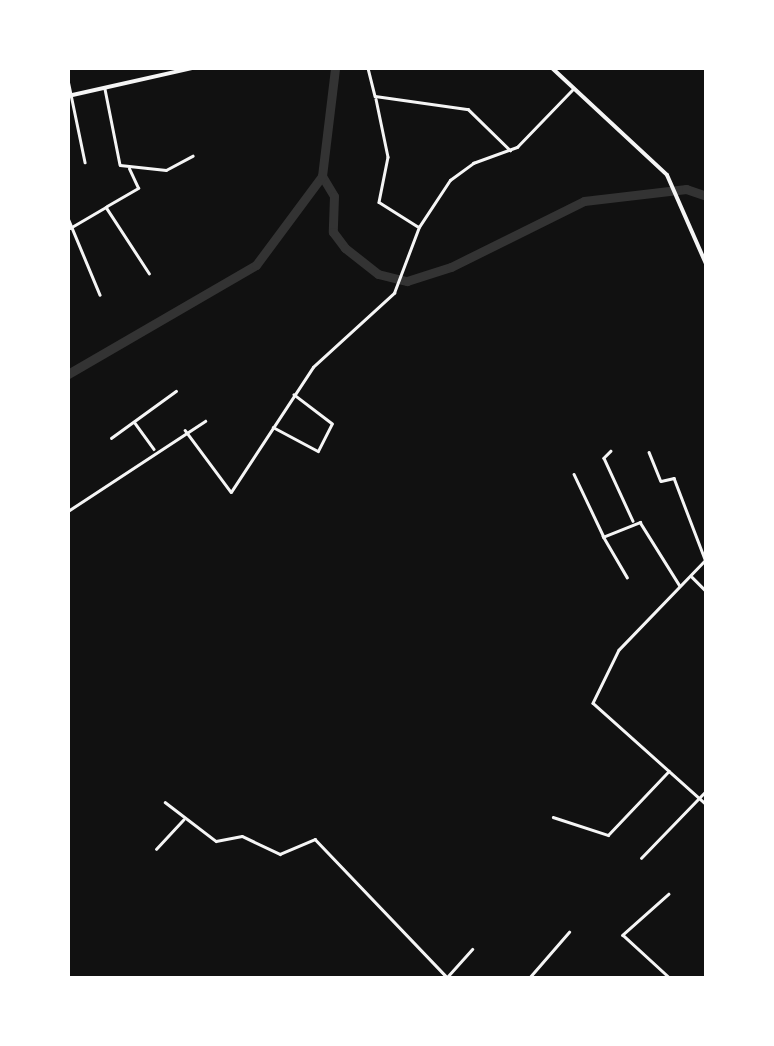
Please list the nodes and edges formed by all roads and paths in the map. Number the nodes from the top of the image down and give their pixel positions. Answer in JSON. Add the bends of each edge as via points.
{"nodes":[{"id":1,"x":192,"y":68,"type":"edge"},
{"id":2,"x":368,"y":68,"type":"edge"},
{"id":3,"x":552,"y":68,"type":"edge"},
{"id":4,"x":68,"y":80,"type":"edge"},
{"id":5,"x":105,"y":88,"type":"junction"},
{"id":6,"x":574,"y":88,"type":"junction"},
{"id":7,"x":70,"y":96,"type":"edge"},
{"id":8,"x":375,"y":96,"type":"junction"},
{"id":9,"x":511,"y":150,"type":"junction"},
{"id":10,"x":192,"y":156,"type":"dead end"},
{"id":11,"x":85,"y":162,"type":"dead end"},
{"id":12,"x":128,"y":166,"type":"junction"},
{"id":13,"x":106,"y":207,"type":"junction"},
{"id":14,"x":68,"y":218,"type":"edge"},
{"id":15,"x":419,"y":227,"type":"junction"},
{"id":16,"x":70,"y":228,"type":"edge"},
{"id":17,"x":705,"y":257,"type":"edge"},
{"id":18,"x":706,"y":264,"type":"edge"},
{"id":19,"x":149,"y":273,"type":"dead end"},
{"id":20,"x":100,"y":295,"type":"dead end"},
{"id":21,"x":176,"y":391,"type":"dead end"},
{"id":22,"x":293,"y":394,"type":"junction"},
{"id":23,"x":205,"y":420,"type":"dead end"},
{"id":24,"x":134,"y":422,"type":"junction"},
{"id":25,"x":272,"y":426,"type":"junction"},
{"id":26,"x":186,"y":430,"type":"junction"},
{"id":27,"x":111,"y":438,"type":"dead end"},
{"id":28,"x":156,"y":450,"type":"junction"},
{"id":29,"x":610,"y":451,"type":"dead end"},
{"id":30,"x":649,"y":452,"type":"dead end"},
{"id":31,"x":574,"y":474,"type":"dead end"},
{"id":32,"x":68,"y":512,"type":"edge"},
{"id":33,"x":634,"y":523,"type":"junction"},
{"id":34,"x":604,"y":536,"type":"junction"},
{"id":35,"x":706,"y":560,"type":"edge"},
{"id":36,"x":691,"y":576,"type":"junction"},
{"id":37,"x":627,"y":578,"type":"dead end"},
{"id":38,"x":680,"y":588,"type":"junction"},
{"id":39,"x":706,"y":590,"type":"edge"},
{"id":40,"x":670,"y":770,"type":"junction"},
{"id":41,"x":706,"y":791,"type":"edge"},
{"id":42,"x":700,"y":798,"type":"junction"},
{"id":43,"x":165,"y":802,"type":"dead end"},
{"id":44,"x":706,"y":804,"type":"edge"},
{"id":45,"x":553,"y":817,"type":"dead end"},
{"id":46,"x":184,"y":819,"type":"junction"},
{"id":47,"x":156,"y":849,"type":"dead end"},
{"id":48,"x":641,"y":858,"type":"dead end"},
{"id":49,"x":668,"y":894,"type":"dead end"},
{"id":50,"x":569,"y":932,"type":"dead end"},
{"id":51,"x":472,"y":949,"type":"dead end"},
{"id":52,"x":447,"y":978,"type":"edge"},
{"id":53,"x":530,"y":978,"type":"edge"},
{"id":54,"x":670,"y":978,"type":"edge"}],
"edges":[{"from":1,"to":5,"type":"street"},
{"from":2,"to":8,"type":"street"},
{"from":3,"to":6,"type":"street"},
{"from":4,"to":7,"type":"street"},
{"from":5,"to":7,"type":"street"},
{"from":5,"to":12,"type":"street","via":[[117,161]]},
{"from":6,"to":9,"type":"street"},
{"from":6,"to":17,"type":"street","via":[[670,180]]},
{"from":7,"to":11,"type":"street"},
{"from":8,"to":9,"type":"street","via":[[468,109]]},
{"from":8,"to":15,"type":"street","via":[[388,141],[379,202]]},
{"from":9,"to":15,"type":"street","via":[[460,172]]},
{"from":10,"to":12,"type":"street","via":[[166,170]]},
{"from":12,"to":13,"type":"street","via":[[138,188]]},
{"from":13,"to":16,"type":"street"},
{"from":13,"to":19,"type":"street"},
{"from":14,"to":16,"type":"street"},
{"from":15,"to":22,"type":"street","via":[[398,287]]},
{"from":16,"to":20,"type":"street"},
{"from":17,"to":18,"type":"street"},
{"from":21,"to":24,"type":"street"},
{"from":22,"to":25,"type":"street"},
{"from":22,"to":25,"type":"street","via":[[332,424],[318,451]]},
{"from":23,"to":26,"type":"street"},
{"from":24,"to":27,"type":"street"},
{"from":24,"to":28,"type":"street"},
{"from":25,"to":26,"type":"street","via":[[231,492]]},
{"from":26,"to":28,"type":"street"},
{"from":28,"to":32,"type":"street"},
{"from":29,"to":33,"type":"street","via":[[604,459]]},
{"from":30,"to":35,"type":"street","via":[[660,480],[674,478]]},
{"from":31,"to":34,"type":"street"},
{"from":33,"to":34,"type":"street"},
{"from":33,"to":38,"type":"street","via":[[641,522]]},
{"from":34,"to":37,"type":"street"},
{"from":35,"to":36,"type":"street"},
{"from":36,"to":38,"type":"street"},
{"from":36,"to":39,"type":"street"},
{"from":38,"to":40,"type":"street","via":[[619,650],[594,704]]},
{"from":40,"to":42,"type":"street"},
{"from":40,"to":45,"type":"street","via":[[610,834]]},
{"from":41,"to":42,"type":"street"},
{"from":42,"to":44,"type":"street"},
{"from":42,"to":48,"type":"street"},
{"from":43,"to":46,"type":"street"},
{"from":46,"to":47,"type":"street"},
{"from":46,"to":52,"type":"street","via":[[216,841],[242,836],[270,853],[315,839]]},
{"from":49,"to":54,"type":"street","via":[[623,935]]},
{"from":50,"to":53,"type":"street"},
{"from":51,"to":52,"type":"street"}]}
